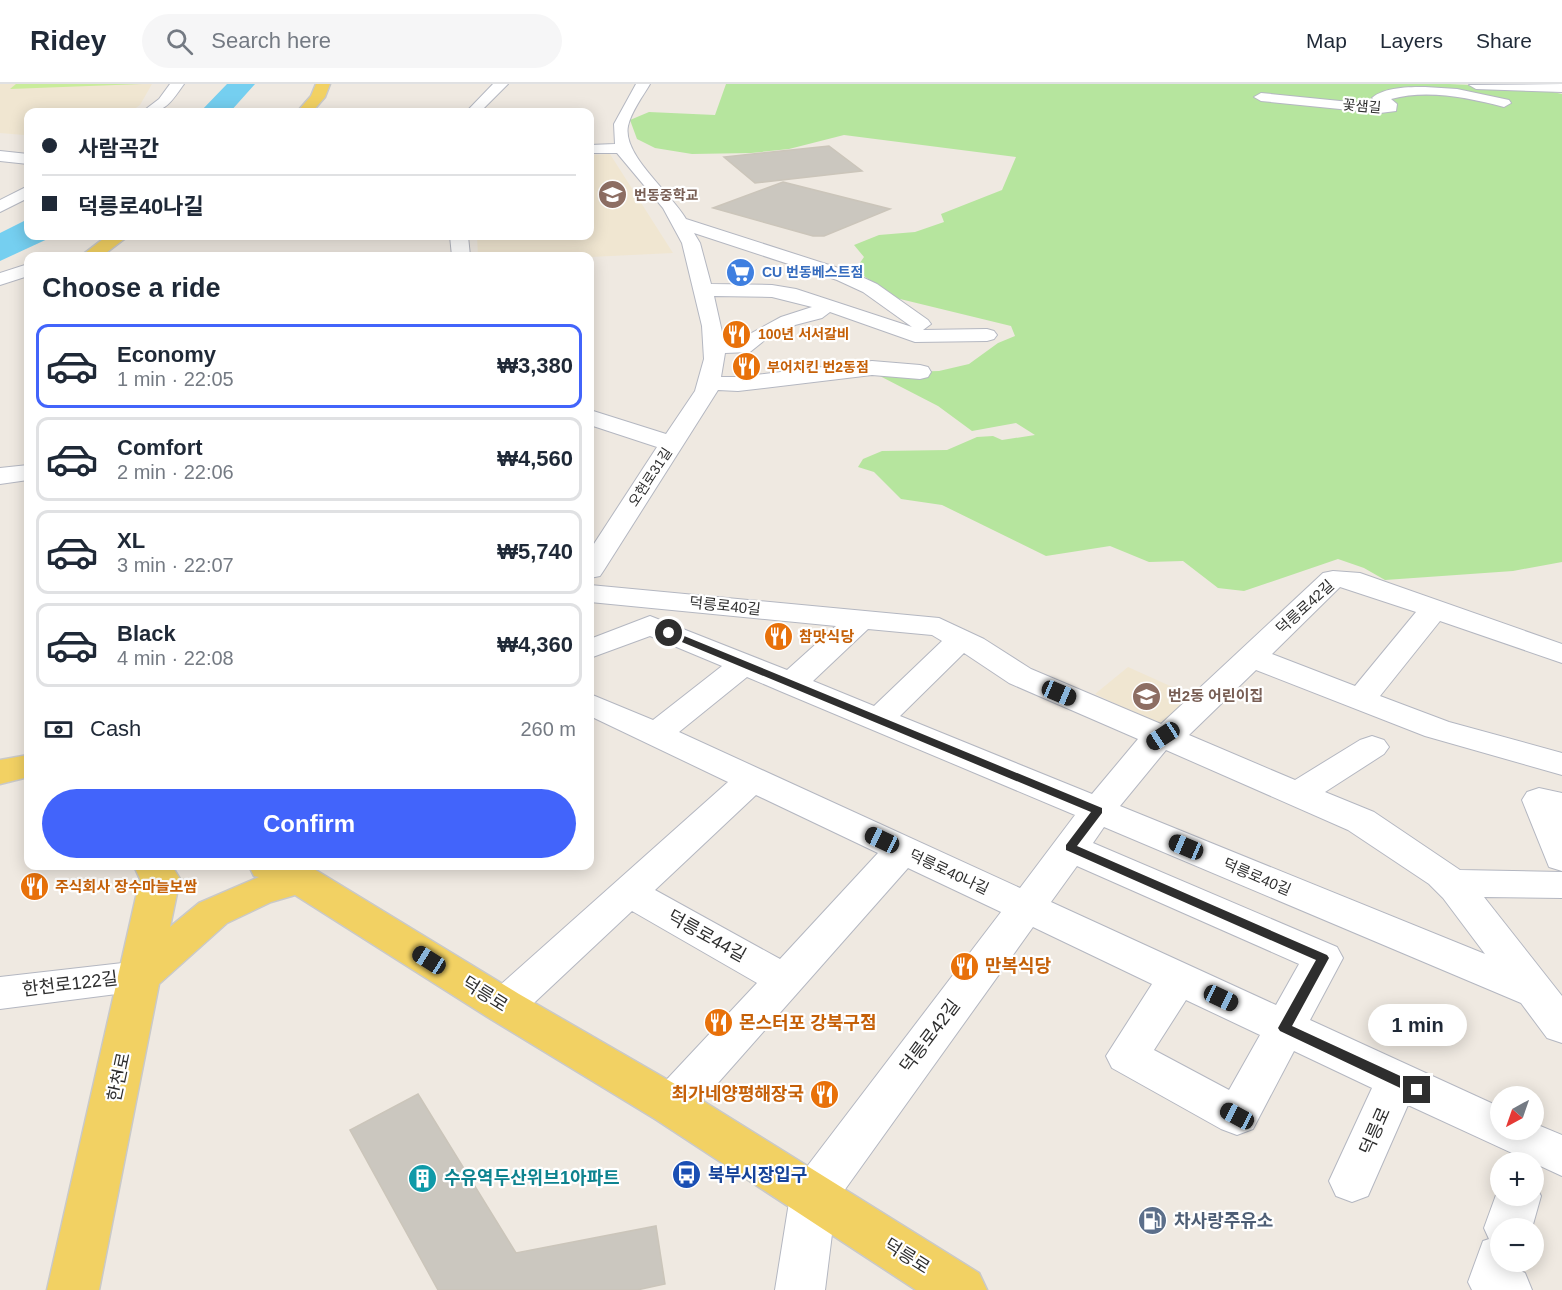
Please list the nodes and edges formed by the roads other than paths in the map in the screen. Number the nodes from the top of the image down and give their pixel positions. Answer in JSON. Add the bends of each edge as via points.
{"nodes":[{"id":1,"x":177,"y":84,"type":"edge"},
{"id":2,"x":323,"y":84,"type":"edge"},
{"id":3,"x":501,"y":84,"type":"edge"},
{"id":4,"x":643,"y":84,"type":"edge"},
{"id":5,"x":1455,"y":84,"type":"edge"},
{"id":6,"x":1562,"y":88,"type":"edge"},
{"id":7,"x":1261,"y":98,"type":"dead end"},
{"id":8,"x":1504,"y":103,"type":"dead end"},
{"id":9,"x":155,"y":108,"type":"edge"},
{"id":10,"x":308,"y":108,"type":"edge"},
{"id":11,"x":477,"y":108,"type":"edge"},
{"id":12,"x":622,"y":148,"type":"junction"},
{"id":13,"x":594,"y":149,"type":"edge"},
{"id":14,"x":0,"y":156,"type":"edge"},
{"id":15,"x":24,"y":171,"type":"edge"},
{"id":16,"x":24,"y":175,"type":"edge"},
{"id":17,"x":3,"y":204,"type":"edge"},
{"id":18,"x":678,"y":222,"type":"junction"},
{"id":19,"x":113,"y":240,"type":"edge"},
{"id":20,"x":96,"y":252,"type":"edge"},
{"id":21,"x":24,"y":271,"type":"edge"},
{"id":22,"x":831,"y":271,"type":"junction"},
{"id":23,"x":0,"y":279,"type":"edge"},
{"id":24,"x":702,"y":290,"type":"junction"},
{"id":25,"x":782,"y":293,"type":"junction"},
{"id":26,"x":827,"y":305,"type":"junction"},
{"id":27,"x":921,"y":324,"type":"dead end"},
{"id":28,"x":987,"y":335,"type":"dead end"},
{"id":29,"x":714,"y":347,"type":"junction"},
{"id":30,"x":920,"y":372,"type":"dead end"},
{"id":31,"x":711,"y":383,"type":"junction"},
{"id":32,"x":594,"y":418,"type":"edge"},
{"id":33,"x":672,"y":444,"type":"junction"},
{"id":34,"x":24,"y":473,"type":"edge"},
{"id":35,"x":0,"y":476,"type":"edge"},
{"id":36,"x":594,"y":564,"type":"edge"},
{"id":37,"x":594,"y":593,"type":"edge"},
{"id":38,"x":1434,"y":609,"type":"junction"},
{"id":39,"x":861,"y":619,"type":"junction"},
{"id":40,"x":961,"y":639,"type":"junction"},
{"id":41,"x":594,"y":648,"type":"edge"},
{"id":42,"x":1562,"y":654,"type":"edge"},
{"id":43,"x":1251,"y":657,"type":"junction"},
{"id":44,"x":744,"y":664,"type":"junction"},
{"id":45,"x":791,"y":684,"type":"junction"},
{"id":46,"x":1360,"y":700,"type":"junction"},
{"id":47,"x":594,"y":708,"type":"edge"},
{"id":48,"x":878,"y":720,"type":"junction"},
{"id":49,"x":655,"y":735,"type":"junction"},
{"id":50,"x":1163,"y":736,"type":"junction"},
{"id":51,"x":1372,"y":747,"type":"dead end"},
{"id":52,"x":1562,"y":764,"type":"edge"},
{"id":53,"x":24,"y":767,"type":"edge"},
{"id":54,"x":0,"y":772,"type":"edge"},
{"id":55,"x":752,"y":780,"type":"junction"},
{"id":56,"x":0,"y":784,"type":"edge"},
{"id":57,"x":24,"y":787,"type":"edge"},
{"id":58,"x":1298,"y":794,"type":"junction"},
{"id":59,"x":1562,"y":805,"type":"edge"},
{"id":60,"x":1098,"y":810,"type":"junction"},
{"id":61,"x":1070,"y":848,"type":"junction"},
{"id":62,"x":903,"y":850,"type":"junction"},
{"id":63,"x":1562,"y":858,"type":"edge"},
{"id":64,"x":155,"y":870,"type":"edge"},
{"id":65,"x":284,"y":872,"type":"edge"},
{"id":66,"x":1451,"y":883,"type":"junction"},
{"id":67,"x":1562,"y":885,"type":"edge"},
{"id":68,"x":628,"y":892,"type":"junction"},
{"id":69,"x":1026,"y":907,"type":"junction"},
{"id":70,"x":140,"y":976,"type":"junction"},
{"id":71,"x":1178,"y":978,"type":"junction"},
{"id":72,"x":785,"y":980,"type":"junction"},
{"id":73,"x":0,"y":993,"type":"edge"},
{"id":74,"x":1537,"y":993,"type":"junction"},
{"id":75,"x":504,"y":1006,"type":"junction"},
{"id":76,"x":1562,"y":1026,"type":"edge"},
{"id":77,"x":1284,"y":1028,"type":"junction"},
{"id":78,"x":1397,"y":1080,"type":"junction"},
{"id":79,"x":671,"y":1105,"type":"junction"},
{"id":80,"x":1525,"y":1144,"type":"edge"},
{"id":81,"x":1352,"y":1181,"type":"dead end"},
{"id":82,"x":813,"y":1196,"type":"junction"},
{"id":83,"x":73,"y":1290,"type":"edge"},
{"id":84,"x":800,"y":1290,"type":"edge"},
{"id":85,"x":961,"y":1290,"type":"edge"}],
"edges":[{"from":1,"to":9,"type":"street"},
{"from":2,"to":10,"type":"main road"},
{"from":3,"to":11,"type":"street"},
{"from":4,"to":12,"type":"street","via":[[621,124]]},
{"from":5,"to":6,"type":"street"},
{"from":7,"to":8,"type":"street","name":"꽃샘길","via":[[1380,110],[1391,108],[1379,98],[1389,93],[1436,90]]},
{"from":12,"to":13,"type":"street"},
{"from":12,"to":18,"type":"street","name":"오현로31길","via":[[670,206]]},
{"from":14,"to":15,"type":"street"},
{"from":16,"to":17,"type":"street"},
{"from":18,"to":22,"type":"street"},
{"from":18,"to":24,"type":"street","name":"오현로31길","via":[[691,243]]},
{"from":19,"to":20,"type":"main road"},
{"from":21,"to":23,"type":"street"},
{"from":22,"to":25,"type":"street"},
{"from":22,"to":27,"type":"street","via":[[870,288]]},
{"from":24,"to":25,"type":"street"},
{"from":24,"to":29,"type":"street","name":"오현로31길"},
{"from":25,"to":26,"type":"street"},
{"from":26,"to":28,"type":"street","via":[[915,336]]},
{"from":26,"to":29,"type":"street","via":[[741,346]]},
{"from":29,"to":31,"type":"street","name":"오현로31길"},
{"from":30,"to":31,"type":"street","via":[[872,368],[738,384]]},
{"from":31,"to":33,"type":"street","name":"오현로31길"},
{"from":32,"to":33,"type":"street"},
{"from":33,"to":36,"type":"street","name":"오현로31길"},
{"from":34,"to":35,"type":"street"},
{"from":37,"to":39,"type":"street","name":"덕릉로40길"},
{"from":38,"to":42,"type":"street","name":"덕릉로42길"},
{"from":38,"to":43,"type":"street","name":"덕릉로42길","via":[[1350,579],[1333,579]]},
{"from":38,"to":46,"type":"street"},
{"from":39,"to":40,"type":"street","name":"덕릉로40길","via":[[939,627]]},
{"from":39,"to":45,"type":"street"},
{"from":40,"to":48,"type":"street"},
{"from":40,"to":50,"type":"street","name":"덕릉로40길","via":[[1020,676]]},
{"from":41,"to":44,"type":"street","name":"덕릉로40길","via":[[650,625]]},
{"from":43,"to":46,"type":"street"},
{"from":43,"to":50,"type":"street","name":"덕릉로42길","via":[[1175,730]]},
{"from":44,"to":45,"type":"street","name":"덕릉로40길"},
{"from":44,"to":49,"type":"street"},
{"from":45,"to":48,"type":"street","name":"덕릉로40길"},
{"from":46,"to":52,"type":"street","via":[[1437,729]]},
{"from":47,"to":49,"type":"street","name":"덕릉로40나길"},
{"from":48,"to":60,"type":"street","name":"덕릉로40길"},
{"from":49,"to":55,"type":"street","name":"덕릉로40나길"},
{"from":50,"to":58,"type":"street","name":"덕릉로40길"},
{"from":50,"to":60,"type":"street","name":"덕릉로42길"},
{"from":51,"to":58,"type":"street"},
{"from":53,"to":54,"type":"main road"},
{"from":55,"to":62,"type":"street","name":"덕릉로40나길"},
{"from":55,"to":68,"type":"street"},
{"from":56,"to":57,"type":"main road"},
{"from":58,"to":66,"type":"street","name":"덕릉로40길","via":[[1361,821]]},
{"from":59,"to":63,"type":"street","via":[[1539,800]]},
{"from":60,"to":61,"type":"street","name":"덕릉로42길"},
{"from":60,"to":74,"type":"street","name":"덕릉로40길"},
{"from":61,"to":69,"type":"street","name":"덕릉로42길"},
{"from":61,"to":77,"type":"street","via":[[1323,958]]},
{"from":62,"to":69,"type":"street","name":"덕릉로40나길"},
{"from":62,"to":72,"type":"street"},
{"from":64,"to":70,"type":"main road","name":"한천로","via":[[160,879]]},
{"from":65,"to":70,"type":"main road","via":[[257,892],[213,913]]},
{"from":65,"to":75,"type":"main road","name":"덕릉로"},
{"from":66,"to":67,"type":"street"},
{"from":66,"to":74,"type":"street","name":"덕릉로40길"},
{"from":68,"to":72,"type":"street","name":"덕릉로44길"},
{"from":68,"to":75,"type":"street"},
{"from":69,"to":71,"type":"street","name":"덕릉로40나길"},
{"from":69,"to":82,"type":"street","name":"덕릉로42길"},
{"from":70,"to":73,"type":"street","name":"한천로122길"},
{"from":70,"to":83,"type":"main road","name":"한천로"},
{"from":71,"to":77,"type":"street","name":"덕릉로40나길"},
{"from":71,"to":77,"type":"street","via":[[1127,1056],[1237,1116]]},
{"from":72,"to":79,"type":"street"},
{"from":74,"to":76,"type":"street","name":"덕릉로40길"},
{"from":75,"to":79,"type":"main road","name":"덕릉로"},
{"from":77,"to":78,"type":"street","name":"덕릉로40나길"},
{"from":78,"to":80,"type":"street","name":"덕릉로40나길"},
{"from":78,"to":81,"type":"street","name":"덕릉로"},
{"from":79,"to":82,"type":"main road","name":"덕릉로"},
{"from":82,"to":84,"type":"street"},
{"from":82,"to":85,"type":"main road","name":"덕릉로"}]}
